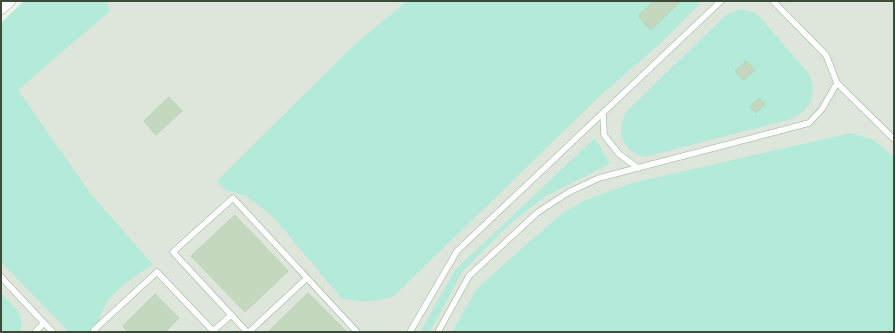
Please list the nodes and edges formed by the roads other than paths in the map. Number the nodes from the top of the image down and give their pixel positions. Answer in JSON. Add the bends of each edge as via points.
{"nodes":[{"id":1,"x":10,"y":1,"type":"edge"},
{"id":2,"x":721,"y":1,"type":"edge"},
{"id":3,"x":773,"y":1,"type":"edge"},
{"id":4,"x":1,"y":9,"type":"edge"},
{"id":5,"x":837,"y":83,"type":"junction"},
{"id":6,"x":602,"y":112,"type":"junction"},
{"id":7,"x":894,"y":139,"type":"edge"},
{"id":8,"x":638,"y":168,"type":"junction"},
{"id":9,"x":1,"y":277,"type":"edge"},
{"id":10,"x":307,"y":278,"type":"junction"},
{"id":11,"x":231,"y":315,"type":"junction"},
{"id":12,"x":44,"y":323,"type":"junction"},
{"id":13,"x":34,"y":332,"type":"edge"},
{"id":14,"x":53,"y":332,"type":"edge"},
{"id":15,"x":96,"y":332,"type":"edge"},
{"id":16,"x":213,"y":332,"type":"edge"},
{"id":17,"x":248,"y":332,"type":"edge"},
{"id":18,"x":357,"y":332,"type":"edge"},
{"id":19,"x":410,"y":332,"type":"edge"},
{"id":20,"x":438,"y":332,"type":"edge"}],
"edges":[{"from":1,"to":4,"type":"street"},
{"from":2,"to":6,"type":"lane"},
{"from":3,"to":5,"type":"lane","via":[[826,55]]},
{"from":5,"to":7,"type":"lane"},
{"from":5,"to":8,"type":"lane","via":[[822,109],[808,123]]},
{"from":6,"to":8,"type":"lane","via":[[604,135],[619,154]]},
{"from":6,"to":19,"type":"lane","via":[[457,251]]},
{"from":8,"to":20,"type":"lane","via":[[599,178],[569,192],[538,212],[469,276]]},
{"from":9,"to":12,"type":"lane"},
{"from":10,"to":11,"type":"lane","via":[[233,198],[173,252]]},
{"from":10,"to":17,"type":"lane"},
{"from":10,"to":18,"type":"lane"},
{"from":11,"to":16,"type":"lane"},
{"from":11,"to":17,"type":"lane"},
{"from":12,"to":13,"type":"lane"},
{"from":12,"to":14,"type":"lane"},
{"from":15,"to":16,"type":"lane","via":[[94,330],[158,272]]}]}
